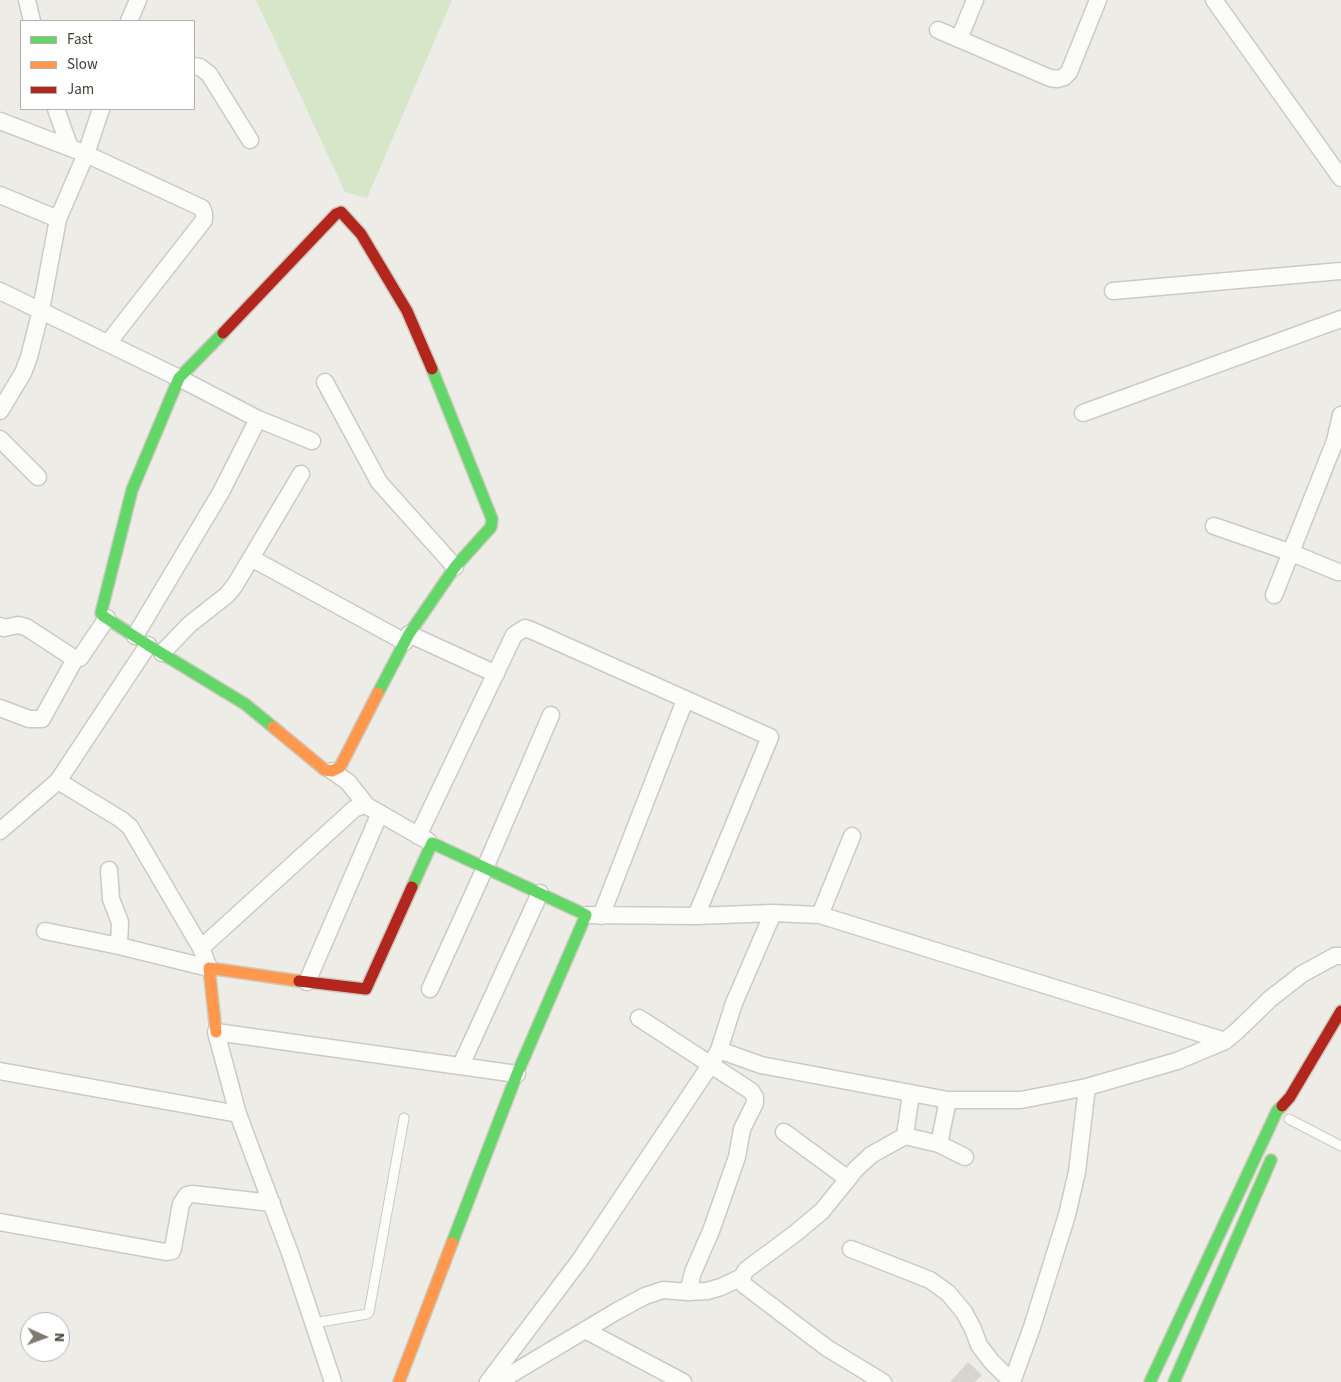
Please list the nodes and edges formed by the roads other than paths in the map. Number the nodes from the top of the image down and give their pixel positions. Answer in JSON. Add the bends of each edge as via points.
{"nodes":[{"id":1,"x":27,"y":0,"type":"edge"},
{"id":2,"x":138,"y":0,"type":"edge"},
{"id":3,"x":975,"y":0,"type":"edge"},
{"id":4,"x":1098,"y":0,"type":"edge"},
{"id":5,"x":1214,"y":0,"type":"edge"},
{"id":6,"x":32,"y":20,"type":"edge"},
{"id":7,"x":129,"y":20,"type":"edge"},
{"id":8,"x":938,"y":30,"type":"dead end"},
{"id":9,"x":960,"y":39,"type":"junction"},
{"id":10,"x":195,"y":66,"type":"edge"},
{"id":11,"x":56,"y":110,"type":"edge"},
{"id":12,"x":101,"y":110,"type":"edge"},
{"id":13,"x":0,"y":121,"type":"edge"},
{"id":14,"x":250,"y":140,"type":"dead end"},
{"id":15,"x":70,"y":148,"type":"junction"},
{"id":16,"x":86,"y":154,"type":"junction"},
{"id":17,"x":1341,"y":178,"type":"edge"},
{"id":18,"x":0,"y":195,"type":"edge"},
{"id":19,"x":58,"y":219,"type":"junction"},
{"id":20,"x":1341,"y":271,"type":"edge"},
{"id":21,"x":0,"y":291,"type":"edge"},
{"id":22,"x":1113,"y":291,"type":"dead end"},
{"id":23,"x":41,"y":310,"type":"junction"},
{"id":24,"x":1341,"y":318,"type":"edge"},
{"id":25,"x":108,"y":343,"type":"junction"},
{"id":26,"x":179,"y":378,"type":"junction"},
{"id":27,"x":325,"y":382,"type":"dead end"},
{"id":28,"x":0,"y":411,"type":"edge"},
{"id":29,"x":1083,"y":412,"type":"dead end"},
{"id":30,"x":1341,"y":415,"type":"edge"},
{"id":31,"x":258,"y":419,"type":"junction"},
{"id":32,"x":0,"y":439,"type":"edge"},
{"id":33,"x":312,"y":442,"type":"dead end"},
{"id":34,"x":301,"y":474,"type":"dead end"},
{"id":35,"x":38,"y":477,"type":"dead end"},
{"id":36,"x":1214,"y":526,"type":"dead end"},
{"id":37,"x":1292,"y":552,"type":"junction"},
{"id":38,"x":251,"y":558,"type":"junction"},
{"id":39,"x":455,"y":567,"type":"junction"},
{"id":40,"x":1338,"y":572,"type":"dead end"},
{"id":41,"x":1274,"y":595,"type":"dead end"},
{"id":42,"x":107,"y":618,"type":"junction"},
{"id":43,"x":0,"y":626,"type":"edge"},
{"id":44,"x":407,"y":638,"type":"junction"},
{"id":45,"x":148,"y":645,"type":"junction"},
{"id":46,"x":75,"y":659,"type":"junction"},
{"id":47,"x":496,"y":674,"type":"junction"},
{"id":48,"x":685,"y":700,"type":"junction"},
{"id":49,"x":0,"y":708,"type":"edge"},
{"id":50,"x":551,"y":715,"type":"dead end"},
{"id":51,"x":332,"y":771,"type":"junction"},
{"id":52,"x":58,"y":781,"type":"junction"},
{"id":53,"x":374,"y":809,"type":"junction"},
{"id":54,"x":0,"y":831,"type":"edge"},
{"id":55,"x":852,"y":836,"type":"dead end"},
{"id":56,"x":425,"y":840,"type":"junction"},
{"id":57,"x":485,"y":868,"type":"junction"},
{"id":58,"x":109,"y":870,"type":"dead end"},
{"id":59,"x":540,"y":894,"type":"junction"},
{"id":60,"x":773,"y":913,"type":"junction"},
{"id":61,"x":820,"y":915,"type":"junction"},
{"id":62,"x":594,"y":916,"type":"junction"},
{"id":63,"x":696,"y":916,"type":"junction"},
{"id":64,"x":46,"y":931,"type":"dead end"},
{"id":65,"x":119,"y":946,"type":"junction"},
{"id":66,"x":201,"y":948,"type":"junction"},
{"id":67,"x":1341,"y":956,"type":"edge"},
{"id":68,"x":209,"y":968,"type":"junction"},
{"id":69,"x":307,"y":982,"type":"junction"},
{"id":70,"x":430,"y":989,"type":"dead end"},
{"id":71,"x":1341,"y":1011,"type":"edge"},
{"id":72,"x":639,"y":1018,"type":"dead end"},
{"id":73,"x":216,"y":1032,"type":"junction"},
{"id":74,"x":1225,"y":1040,"type":"junction"},
{"id":75,"x":719,"y":1050,"type":"junction"},
{"id":76,"x":711,"y":1064,"type":"junction"},
{"id":77,"x":461,"y":1065,"type":"junction"},
{"id":78,"x":0,"y":1070,"type":"edge"},
{"id":79,"x":518,"y":1074,"type":"junction"},
{"id":80,"x":1086,"y":1087,"type":"junction"},
{"id":81,"x":911,"y":1093,"type":"junction"},
{"id":82,"x":1290,"y":1097,"type":"junction"},
{"id":83,"x":948,"y":1100,"type":"junction"},
{"id":84,"x":238,"y":1114,"type":"junction"},
{"id":85,"x":404,"y":1118,"type":"dead end"},
{"id":86,"x":1287,"y":1123,"type":"joint"},
{"id":87,"x":784,"y":1132,"type":"dead end"},
{"id":88,"x":905,"y":1136,"type":"junction"},
{"id":89,"x":939,"y":1144,"type":"junction"},
{"id":90,"x":1277,"y":1146,"type":"dead end"},
{"id":91,"x":1341,"y":1146,"type":"edge"},
{"id":92,"x":965,"y":1157,"type":"dead end"},
{"id":93,"x":848,"y":1179,"type":"junction"},
{"id":94,"x":272,"y":1203,"type":"junction"},
{"id":95,"x":0,"y":1222,"type":"edge"},
{"id":96,"x":851,"y":1249,"type":"dead end"},
{"id":97,"x":742,"y":1277,"type":"junction"},
{"id":98,"x":688,"y":1292,"type":"junction"},
{"id":99,"x":314,"y":1323,"type":"junction"},
{"id":100,"x":585,"y":1330,"type":"junction"},
{"id":101,"x":876,"y":1380,"type":"edge"},
{"id":102,"x":333,"y":1382,"type":"edge"},
{"id":103,"x":399,"y":1382,"type":"edge"},
{"id":104,"x":488,"y":1382,"type":"edge"},
{"id":105,"x":498,"y":1382,"type":"edge"},
{"id":106,"x":683,"y":1382,"type":"edge"},
{"id":107,"x":1012,"y":1382,"type":"edge"},
{"id":108,"x":1150,"y":1382,"type":"edge"},
{"id":109,"x":1174,"y":1382,"type":"edge"}],
"edges":[{"from":1,"to":6,"type":"street"},
{"from":2,"to":7,"type":"street"},
{"from":3,"to":9,"type":"street"},
{"from":4,"to":9,"type":"street","via":[[1069,72],[1057,79]]},
{"from":5,"to":17,"type":"street"},
{"from":8,"to":9,"type":"street"},
{"from":10,"to":14,"type":"street","via":[[209,74]]},
{"from":11,"to":15,"type":"street"},
{"from":12,"to":16,"type":"street"},
{"from":13,"to":15,"type":"street"},
{"from":15,"to":16,"type":"street"},
{"from":16,"to":19,"type":"street"},
{"from":16,"to":25,"type":"street","via":[[197,205],[204,214],[204,220]]},
{"from":18,"to":19,"type":"street"},
{"from":19,"to":23,"type":"street"},
{"from":20,"to":22,"type":"street"},
{"from":21,"to":23,"type":"street"},
{"from":23,"to":25,"type":"street"},
{"from":23,"to":28,"type":"street","via":[[24,374]]},
{"from":24,"to":29,"type":"street"},
{"from":25,"to":26,"type":"street"},
{"from":26,"to":31,"type":"street"},
{"from":26,"to":39,"type":"street","via":[[336,214],[342,212],[360,234],[407,311],[489,509],[491,527]]},
{"from":26,"to":42,"type":"street","via":[[132,490],[101,608],[101,613]]},
{"from":27,"to":39,"type":"street","via":[[379,482]]},
{"from":30,"to":37,"type":"street","via":[[1336,441]]},
{"from":31,"to":33,"type":"street"},
{"from":31,"to":45,"type":"street"},
{"from":32,"to":35,"type":"street"},
{"from":34,"to":38,"type":"street"},
{"from":36,"to":37,"type":"street"},
{"from":37,"to":40,"type":"street"},
{"from":37,"to":41,"type":"street"},
{"from":38,"to":44,"type":"street"},
{"from":38,"to":45,"type":"street","via":[[227,595],[190,624]]},
{"from":39,"to":44,"type":"street"},
{"from":42,"to":45,"type":"street"},
{"from":42,"to":46,"type":"street","via":[[80,658]]},
{"from":43,"to":46,"type":"street","via":[[26,627]]},
{"from":44,"to":47,"type":"street"},
{"from":44,"to":51,"type":"street","via":[[340,767]]},
{"from":45,"to":51,"type":"street","via":[[245,704],[325,770]]},
{"from":45,"to":52,"type":"street"},
{"from":46,"to":49,"type":"street","via":[[42,719],[30,719]]},
{"from":47,"to":48,"type":"street","via":[[514,635],[525,628]]},
{"from":47,"to":56,"type":"street"},
{"from":48,"to":62,"type":"street"},
{"from":48,"to":63,"type":"street","via":[[770,737]]},
{"from":50,"to":57,"type":"street"},
{"from":51,"to":53,"type":"street","via":[[348,782]]},
{"from":52,"to":54,"type":"street"},
{"from":52,"to":66,"type":"street","via":[[130,827]]},
{"from":53,"to":56,"type":"street"},
{"from":53,"to":66,"type":"street","via":[[360,806],[354,809]]},
{"from":53,"to":69,"type":"street"},
{"from":55,"to":61,"type":"street"},
{"from":56,"to":57,"type":"street"},
{"from":56,"to":69,"type":"street","via":[[368,986],[363,989]]},
{"from":57,"to":59,"type":"street"},
{"from":57,"to":70,"type":"street"},
{"from":58,"to":65,"type":"street","via":[[111,899],[120,922]]},
{"from":59,"to":62,"type":"street"},
{"from":59,"to":77,"type":"street"},
{"from":60,"to":61,"type":"street"},
{"from":60,"to":63,"type":"street"},
{"from":60,"to":75,"type":"street","via":[[734,1003]]},
{"from":61,"to":74,"type":"street"},
{"from":62,"to":63,"type":"street"},
{"from":62,"to":79,"type":"street"},
{"from":64,"to":65,"type":"street"},
{"from":65,"to":68,"type":"street"},
{"from":66,"to":68,"type":"street"},
{"from":67,"to":74,"type":"street","via":[[1334,956],[1302,974]]},
{"from":68,"to":69,"type":"street"},
{"from":68,"to":73,"type":"street"},
{"from":71,"to":82,"type":"street"},
{"from":72,"to":76,"type":"street"},
{"from":73,"to":77,"type":"street"},
{"from":73,"to":84,"type":"street"},
{"from":74,"to":80,"type":"street","via":[[1177,1061]]},
{"from":75,"to":76,"type":"street"},
{"from":75,"to":81,"type":"street","via":[[761,1065]]},
{"from":76,"to":98,"type":"street","via":[[751,1091],[755,1104],[742,1129],[737,1157]]},
{"from":76,"to":104,"type":"street","via":[[580,1260]]},
{"from":77,"to":79,"type":"street"},
{"from":78,"to":84,"type":"street"},
{"from":79,"to":103,"type":"street"},
{"from":80,"to":83,"type":"street","via":[[1020,1100]]},
{"from":80,"to":107,"type":"street","via":[[1077,1172],[1067,1215]]},
{"from":81,"to":83,"type":"street"},
{"from":81,"to":88,"type":"street"},
{"from":82,"to":86,"type":"street"},
{"from":82,"to":108,"type":"street","via":[[1277,1111]]},
{"from":83,"to":89,"type":"street"},
{"from":84,"to":94,"type":"street"},
{"from":85,"to":99,"type":"lane","via":[[369,1312]]},
{"from":86,"to":91,"type":"lane"},
{"from":87,"to":93,"type":"street"},
{"from":88,"to":89,"type":"street"},
{"from":88,"to":93,"type":"street","via":[[871,1155]]},
{"from":89,"to":92,"type":"street"},
{"from":90,"to":109,"type":"street"},
{"from":93,"to":97,"type":"street","via":[[822,1211],[746,1270]]},
{"from":94,"to":95,"type":"street","via":[[188,1195],[181,1204],[172,1251],[166,1252]]},
{"from":94,"to":99,"type":"street"},
{"from":96,"to":107,"type":"street","via":[[930,1280],[948,1293],[964,1312],[979,1345]]},
{"from":97,"to":98,"type":"street","via":[[707,1291]]},
{"from":97,"to":101,"type":"street","via":[[744,1285],[827,1348]]},
{"from":98,"to":100,"type":"street","via":[[663,1290],[645,1296]]},
{"from":99,"to":102,"type":"street"},
{"from":100,"to":105,"type":"street"},
{"from":100,"to":106,"type":"street"}]}
